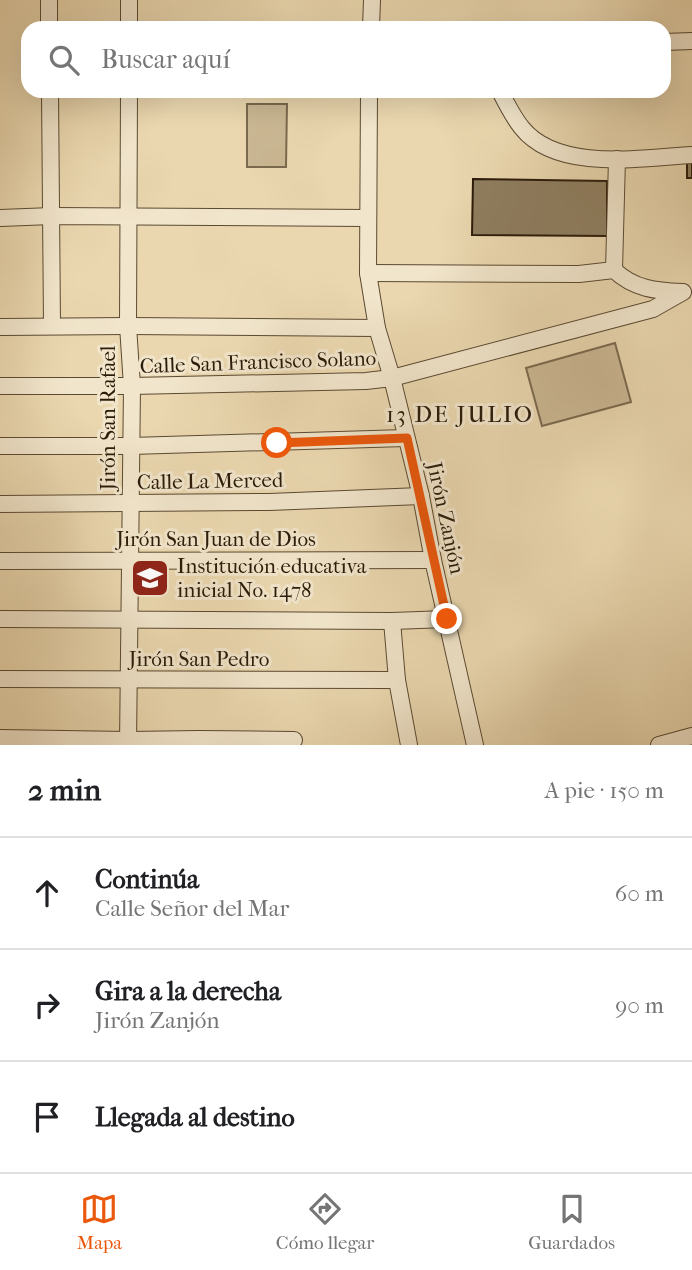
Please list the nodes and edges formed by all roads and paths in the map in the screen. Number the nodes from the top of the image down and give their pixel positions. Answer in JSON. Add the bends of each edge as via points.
{"nodes":[{"id":1,"x":49,"y":0,"type":"edge"},
{"id":2,"x":129,"y":0,"type":"edge"},
{"id":3,"x":372,"y":0,"type":"edge"},
{"id":4,"x":49,"y":21,"type":"edge"},
{"id":5,"x":129,"y":21,"type":"edge"},
{"id":6,"x":371,"y":21,"type":"edge"},
{"id":7,"x":692,"y":41,"type":"edge"},
{"id":8,"x":671,"y":42,"type":"edge"},
{"id":9,"x":50,"y":98,"type":"edge"},
{"id":10,"x":129,"y":98,"type":"edge"},
{"id":11,"x":369,"y":98,"type":"edge"},
{"id":12,"x":504,"y":98,"type":"edge"},
{"id":13,"x":692,"y":155,"type":"edge"},
{"id":14,"x":617,"y":159,"type":"junction"},
{"id":15,"x":52,"y":216,"type":"junction"},
{"id":16,"x":129,"y":216,"type":"junction"},
{"id":17,"x":0,"y":218,"type":"edge"},
{"id":18,"x":368,"y":218,"type":"junction"},
{"id":19,"x":614,"y":271,"type":"junction"},
{"id":20,"x":368,"y":273,"type":"junction"},
{"id":21,"x":687,"y":291,"type":"edge"},
{"id":22,"x":128,"y":326,"type":"junction"},
{"id":23,"x":0,"y":327,"type":"edge"},
{"id":24,"x":52,"y":327,"type":"junction"},
{"id":25,"x":377,"y":328,"type":"junction"},
{"id":26,"x":392,"y":378,"type":"junction"},
{"id":27,"x":0,"y":386,"type":"edge"},
{"id":28,"x":132,"y":386,"type":"junction"},
{"id":29,"x":407,"y":438,"type":"junction"},
{"id":30,"x":0,"y":446,"type":"edge"},
{"id":31,"x":131,"y":446,"type":"junction"},
{"id":32,"x":421,"y":496,"type":"junction"},
{"id":33,"x":130,"y":503,"type":"junction"},
{"id":34,"x":0,"y":504,"type":"edge"},
{"id":35,"x":130,"y":560,"type":"junction"},
{"id":36,"x":433,"y":560,"type":"junction"},
{"id":37,"x":0,"y":561,"type":"edge"},
{"id":38,"x":0,"y":619,"type":"edge"},
{"id":39,"x":447,"y":619,"type":"junction"},
{"id":40,"x":129,"y":620,"type":"junction"},
{"id":41,"x":392,"y":621,"type":"junction"},
{"id":42,"x":0,"y":679,"type":"edge"},
{"id":43,"x":128,"y":680,"type":"junction"},
{"id":44,"x":397,"y":680,"type":"junction"},
{"id":45,"x":692,"y":736,"type":"edge"},
{"id":46,"x":0,"y":738,"type":"edge"},
{"id":47,"x":294,"y":740,"type":"dead end"},
{"id":48,"x":199,"y":742,"type":"edge"},
{"id":49,"x":128,"y":743,"type":"edge"},
{"id":50,"x":409,"y":745,"type":"edge"},
{"id":51,"x":475,"y":745,"type":"edge"},
{"id":52,"x":659,"y":745,"type":"edge"}],
"edges":[{"from":1,"to":4,"type":"street"},
{"from":2,"to":5,"type":"street"},
{"from":3,"to":6,"type":"street"},
{"from":7,"to":8,"type":"street"},
{"from":9,"to":15,"type":"street"},
{"from":10,"to":16,"type":"street","name":"Jirón San Rafael"},
{"from":11,"to":18,"type":"street","name":"Jirón Zanjón"},
{"from":12,"to":14,"type":"street","via":[[523,129],[542,145],[576,156]]},
{"from":13,"to":14,"type":"street"},
{"from":14,"to":19,"type":"street"},
{"from":15,"to":16,"type":"street"},
{"from":15,"to":17,"type":"street"},
{"from":15,"to":24,"type":"street"},
{"from":16,"to":18,"type":"street"},
{"from":16,"to":22,"type":"street","name":"Jirón San Rafael"},
{"from":18,"to":20,"type":"street","name":"Jirón Zanjón"},
{"from":19,"to":20,"type":"street"},
{"from":19,"to":21,"type":"street","via":[[643,288]]},
{"from":20,"to":25,"type":"street","name":"Jirón Zanjón"},
{"from":21,"to":26,"type":"street","name":"Calle San Francisco Solano","via":[[653,310]]},
{"from":22,"to":24,"type":"street"},
{"from":22,"to":25,"type":"street"},
{"from":22,"to":28,"type":"street","name":"Jirón San Rafael"},
{"from":23,"to":24,"type":"street"},
{"from":25,"to":26,"type":"street","name":"Jirón Zanjón"},
{"from":26,"to":28,"type":"street","name":"Calle San Francisco Solano"},
{"from":26,"to":29,"type":"street","name":"Jirón Zanjón"},
{"from":27,"to":28,"type":"street","name":"Calle San Francisco Solano"},
{"from":28,"to":31,"type":"street","name":"Jirón San Rafael"},
{"from":29,"to":31,"type":"street"},
{"from":29,"to":32,"type":"street","name":"Jirón Zanjón"},
{"from":30,"to":31,"type":"street"},
{"from":31,"to":33,"type":"street","name":"Jirón San Rafael"},
{"from":32,"to":33,"type":"street","name":"Calle La Merced"},
{"from":32,"to":36,"type":"street","name":"Jirón Zanjón"},
{"from":33,"to":34,"type":"street","name":"Calle La Merced"},
{"from":33,"to":35,"type":"street","name":"Jirón San Rafael"},
{"from":35,"to":36,"type":"street","name":"Jirón San Juan de Dios"},
{"from":35,"to":37,"type":"street","name":"Jirón San Juan de Dios"},
{"from":35,"to":40,"type":"street","name":"Jirón San Rafael"},
{"from":36,"to":39,"type":"street","name":"Jirón Zanjón"},
{"from":38,"to":40,"type":"street"},
{"from":39,"to":41,"type":"street"},
{"from":39,"to":51,"type":"street","name":"Jirón Zanjón"},
{"from":40,"to":41,"type":"street"},
{"from":40,"to":43,"type":"street","name":"Jirón San Rafael"},
{"from":41,"to":44,"type":"street"},
{"from":42,"to":43,"type":"street","name":"Jirón San Pedro"},
{"from":43,"to":44,"type":"street","name":"Jirón San Pedro"},
{"from":43,"to":49,"type":"street","name":"Jirón San Rafael"},
{"from":44,"to":50,"type":"street"},
{"from":45,"to":52,"type":"street"},
{"from":46,"to":49,"type":"street"},
{"from":47,"to":48,"type":"street"},
{"from":48,"to":49,"type":"street"}]}
